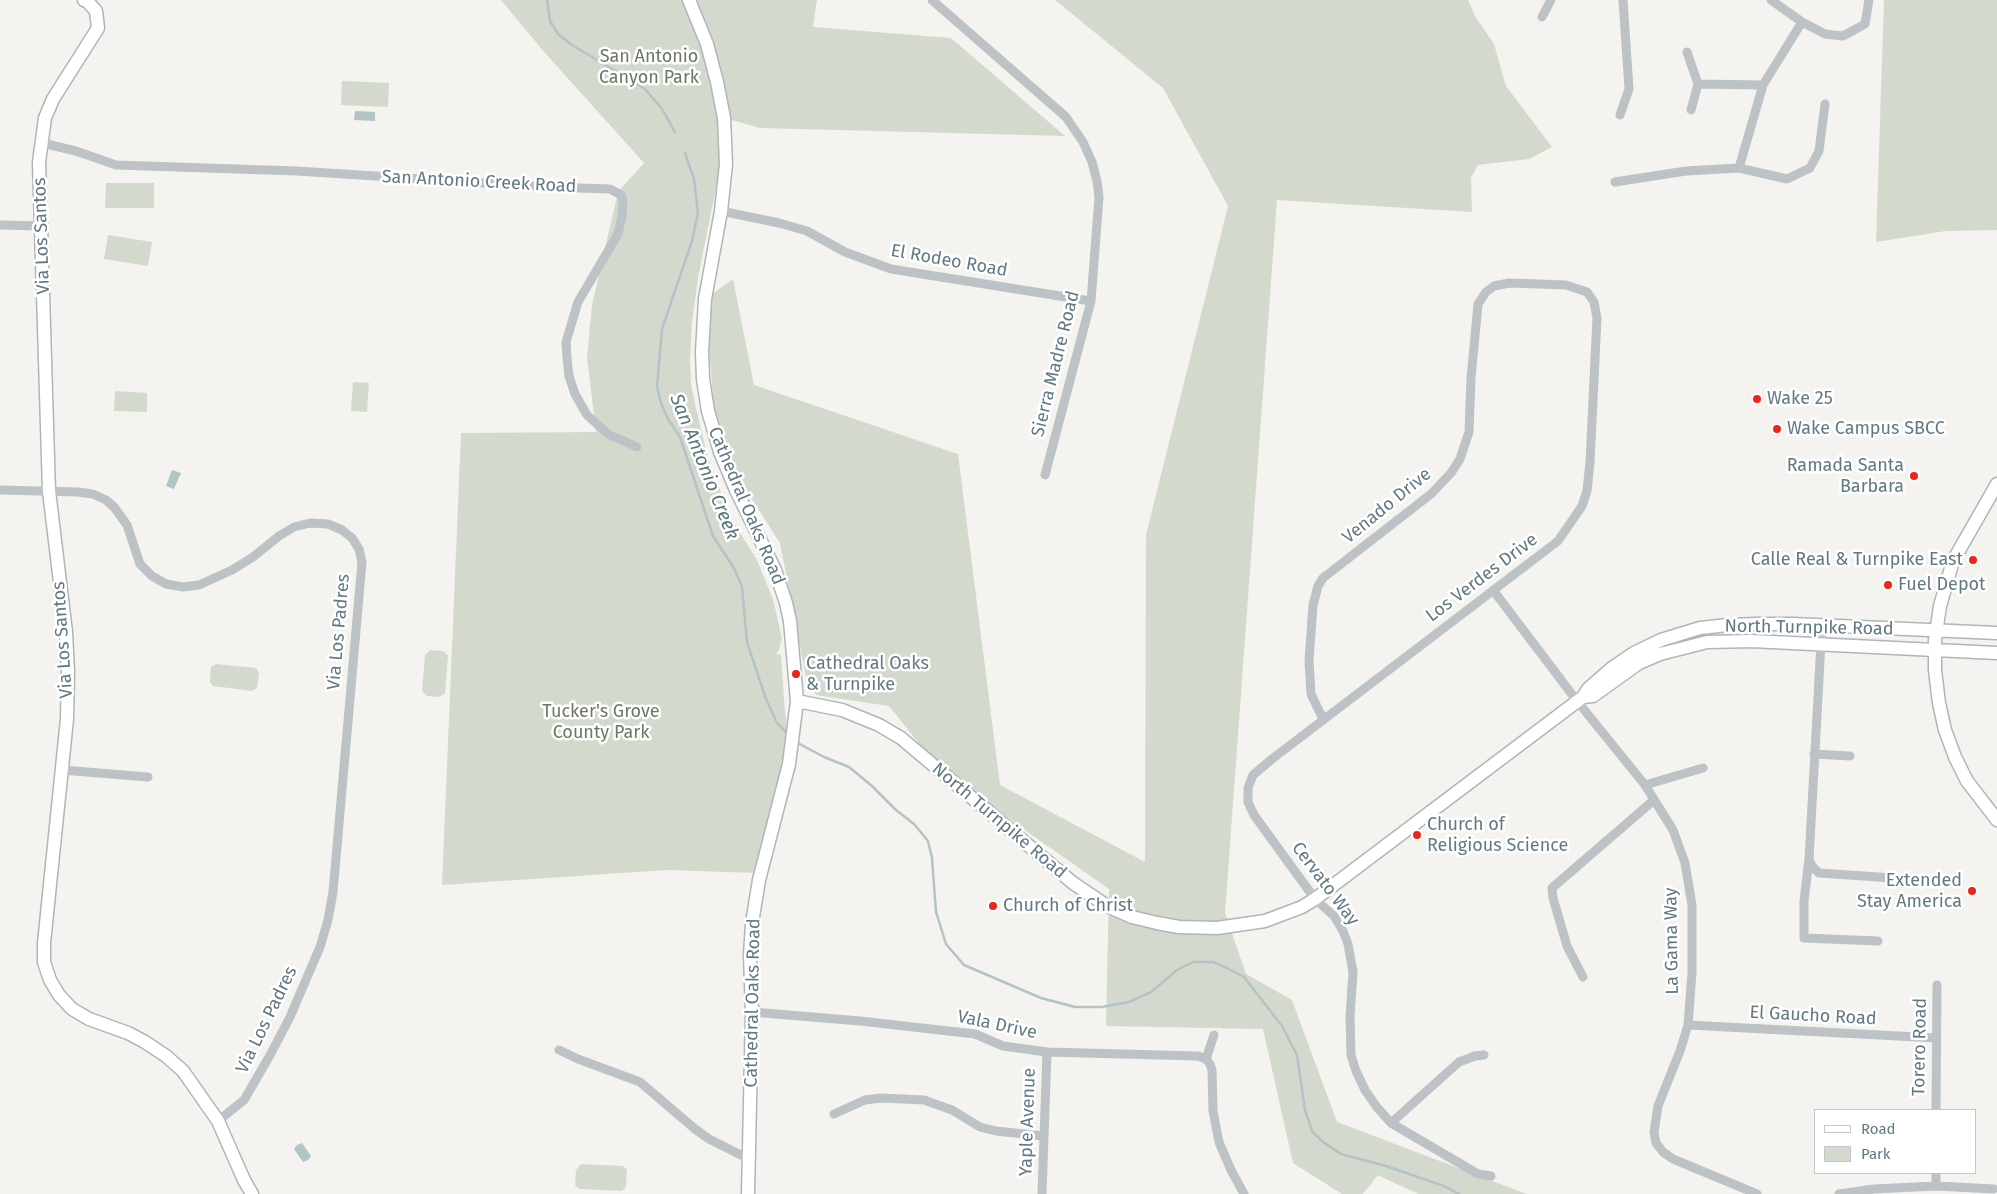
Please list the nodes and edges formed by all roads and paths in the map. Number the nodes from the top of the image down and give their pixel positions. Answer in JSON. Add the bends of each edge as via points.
{"nodes":[{"id":1,"x":690,"y":0,"type":"edge"},
{"id":2,"x":932,"y":0,"type":"edge"},
{"id":3,"x":1551,"y":0,"type":"edge"},
{"id":4,"x":1623,"y":0,"type":"edge"},
{"id":5,"x":1771,"y":0,"type":"edge"},
{"id":6,"x":1869,"y":0,"type":"edge"},
{"id":7,"x":89,"y":4,"type":"edge"},
{"id":8,"x":1542,"y":17,"type":"dead end"},
{"id":9,"x":1802,"y":22,"type":"junction"},
{"id":10,"x":1687,"y":52,"type":"dead end"},
{"id":11,"x":1698,"y":84,"type":"junction"},
{"id":12,"x":1763,"y":85,"type":"junction"},
{"id":13,"x":1824,"y":104,"type":"dead end"},
{"id":14,"x":1691,"y":110,"type":"dead end"},
{"id":15,"x":1620,"y":114,"type":"dead end"},
{"id":16,"x":42,"y":143,"type":"junction"},
{"id":17,"x":1739,"y":168,"type":"junction"},
{"id":18,"x":1615,"y":182,"type":"dead end"},
{"id":19,"x":722,"y":211,"type":"junction"},
{"id":20,"x":0,"y":225,"type":"edge"},
{"id":21,"x":41,"y":226,"type":"junction"},
{"id":22,"x":1090,"y":301,"type":"junction"},
{"id":23,"x":1597,"y":318,"type":"joint"},
{"id":24,"x":637,"y":447,"type":"dead end"},
{"id":25,"x":1045,"y":475,"type":"dead end"},
{"id":26,"x":1997,"y":484,"type":"edge"},
{"id":27,"x":0,"y":490,"type":"edge"},
{"id":28,"x":49,"y":491,"type":"junction"},
{"id":29,"x":1493,"y":590,"type":"junction"},
{"id":30,"x":1822,"y":625,"type":"junction"},
{"id":31,"x":1936,"y":630,"type":"junction"},
{"id":32,"x":1997,"y":633,"type":"edge"},
{"id":33,"x":1820,"y":644,"type":"junction"},
{"id":34,"x":1935,"y":650,"type":"junction"},
{"id":35,"x":1997,"y":653,"type":"edge"},
{"id":36,"x":1580,"y":699,"type":"junction"},
{"id":37,"x":797,"y":701,"type":"junction"},
{"id":38,"x":1323,"y":719,"type":"junction"},
{"id":39,"x":1814,"y":754,"type":"junction"},
{"id":40,"x":1850,"y":756,"type":"dead end"},
{"id":41,"x":1703,"y":768,"type":"dead end"},
{"id":42,"x":62,"y":770,"type":"junction"},
{"id":43,"x":148,"y":777,"type":"dead end"},
{"id":44,"x":1645,"y":785,"type":"junction"},
{"id":45,"x":1248,"y":788,"type":"joint"},
{"id":46,"x":1654,"y":800,"type":"junction"},
{"id":47,"x":1997,"y":820,"type":"edge"},
{"id":48,"x":1809,"y":859,"type":"junction"},
{"id":49,"x":1893,"y":878,"type":"dead end"},
{"id":50,"x":1315,"y":899,"type":"junction"},
{"id":51,"x":1878,"y":941,"type":"dead end"},
{"id":52,"x":1582,"y":977,"type":"dead end"},
{"id":53,"x":1937,"y":985,"type":"dead end"},
{"id":54,"x":752,"y":1012,"type":"junction"},
{"id":55,"x":1688,"y":1025,"type":"junction"},
{"id":56,"x":1214,"y":1034,"type":"dead end"},
{"id":57,"x":1936,"y":1038,"type":"junction"},
{"id":58,"x":559,"y":1050,"type":"dead end"},
{"id":59,"x":1047,"y":1052,"type":"junction"},
{"id":60,"x":1484,"y":1055,"type":"dead end"},
{"id":61,"x":1206,"y":1059,"type":"junction"},
{"id":62,"x":1936,"y":1109,"type":"edge"},
{"id":63,"x":834,"y":1114,"type":"dead end"},
{"id":64,"x":218,"y":1121,"type":"junction"},
{"id":65,"x":1391,"y":1123,"type":"junction"},
{"id":66,"x":1043,"y":1136,"type":"junction"},
{"id":67,"x":749,"y":1159,"type":"junction"},
{"id":68,"x":1936,"y":1174,"type":"edge"},
{"id":69,"x":1491,"y":1176,"type":"dead end"},
{"id":70,"x":1936,"y":1186,"type":"junction"},
{"id":71,"x":1994,"y":1189,"type":"dead end"},
{"id":72,"x":252,"y":1194,"type":"edge"},
{"id":73,"x":748,"y":1194,"type":"edge"},
{"id":74,"x":1042,"y":1194,"type":"edge"},
{"id":75,"x":1244,"y":1194,"type":"edge"},
{"id":76,"x":1757,"y":1194,"type":"edge"},
{"id":77,"x":1839,"y":1194,"type":"edge"}],
"edges":[{"from":1,"to":19,"type":"main road","name":"Cathedral Oaks Road","via":[[707,44],[724,118],[726,164]]},
{"from":2,"to":22,"type":"street","name":"Sierra Madre Road","via":[[1066,117],[1083,142],[1092,162],[1099,197]]},
{"from":3,"to":8,"type":"street"},
{"from":4,"to":15,"type":"street","via":[[1629,89]]},
{"from":5,"to":9,"type":"street"},
{"from":6,"to":9,"type":"street","via":[[1865,24],[1843,36],[1825,34]]},
{"from":7,"to":16,"type":"main road","name":"Via Los Santos","via":[[98,28],[53,99],[45,118]]},
{"from":9,"to":12,"type":"street"},
{"from":10,"to":11,"type":"street"},
{"from":11,"to":12,"type":"street"},
{"from":11,"to":14,"type":"street"},
{"from":12,"to":17,"type":"street"},
{"from":13,"to":17,"type":"street","via":[[1819,151],[1810,168],[1787,179]]},
{"from":16,"to":21,"type":"main road","name":"Via Los Santos","via":[[39,162]]},
{"from":16,"to":24,"type":"street","name":"San Antonio Creek Road","via":[[116,165],[297,171],[610,189],[621,195],[623,200],[618,234],[578,302],[566,342],[567,358],[575,394],[587,415],[608,434]]},
{"from":17,"to":18,"type":"street","via":[[1686,170]]},
{"from":19,"to":22,"type":"street","name":"El Rodeo Road","via":[[807,231],[845,252],[891,269]]},
{"from":19,"to":37,"type":"main road","name":"Cathedral Oaks Road","via":[[704,298],[703,380],[720,452],[786,603]]},
{"from":20,"to":21,"type":"street"},
{"from":21,"to":28,"type":"main road","name":"Via Los Santos"},
{"from":22,"to":25,"type":"street","name":"Sierra Madre Road"},
{"from":23,"to":29,"type":"street","name":"Los Verdes Drive","via":[[1590,462],[1582,506],[1558,541]]},
{"from":23,"to":38,"type":"street","name":"Venado Drive","via":[[1594,302],[1587,292],[1566,285],[1509,283],[1494,286],[1486,292],[1478,304],[1469,432],[1460,459],[1431,494],[1318,586],[1313,605],[1309,661],[1311,694]]},
{"from":26,"to":31,"type":"main road","via":[[1954,561]]},
{"from":27,"to":28,"type":"street","name":"Via Los Padres"},
{"from":28,"to":42,"type":"main road","name":"Via Los Santos","via":[[68,672]]},
{"from":28,"to":64,"type":"street","name":"Via Los Padres","via":[[93,494],[106,500],[128,525],[140,564],[166,584],[199,585],[239,566],[294,527],[310,523],[328,524],[342,530],[359,550],[362,562],[328,920],[290,1017],[269,1057],[244,1100]]},
{"from":29,"to":36,"type":"street","name":"La Gama Way"},
{"from":29,"to":38,"type":"street","name":"Los Verdes Drive"},
{"from":30,"to":31,"type":"main road","name":"North Turnpike Road"},
{"from":30,"to":33,"type":"street"},
{"from":30,"to":36,"type":"main road","name":"North Turnpike Road","via":[[1728,625],[1678,634],[1634,653],[1606,673]]},
{"from":31,"to":32,"type":"main road","name":"North Turnpike Road"},
{"from":31,"to":34,"type":"main road"},
{"from":33,"to":34,"type":"main road","name":"North Turnpike Road"},
{"from":33,"to":36,"type":"main road","name":"North Turnpike Road","via":[[1707,642],[1638,663],[1593,696]]},
{"from":33,"to":39,"type":"street"},
{"from":34,"to":35,"type":"main road","name":"North Turnpike Road"},
{"from":34,"to":47,"type":"main road","via":[[1939,703],[1945,730],[1967,781]]},
{"from":36,"to":44,"type":"street","name":"La Gama Way"},
{"from":36,"to":50,"type":"main road","name":"North Turnpike Road"},
{"from":37,"to":50,"type":"main road","name":"North Turnpike Road","via":[[842,710],[901,738],[1072,883],[1132,917],[1179,927],[1217,928],[1265,921]]},
{"from":37,"to":54,"type":"main road","name":"Cathedral Oaks Road","via":[[789,764],[759,880],[752,923]]},
{"from":38,"to":45,"type":"street","name":"Los Verdes Drive","via":[[1253,775]]},
{"from":39,"to":40,"type":"street"},
{"from":39,"to":48,"type":"street"},
{"from":41,"to":44,"type":"street"},
{"from":42,"to":43,"type":"street"},
{"from":42,"to":64,"type":"main road","name":"Via Los Santos","via":[[44,943],[44,962],[50,980],[72,1009],[128,1033],[166,1056],[183,1071]]},
{"from":44,"to":46,"type":"street","name":"La Gama Way"},
{"from":45,"to":50,"type":"street","name":"Cervato Way","via":[[1248,802],[1254,815]]},
{"from":46,"to":52,"type":"street","via":[[1552,888],[1567,946]]},
{"from":46,"to":55,"type":"street","name":"La Gama Way","via":[[1673,830],[1690,887],[1692,973]]},
{"from":48,"to":49,"type":"street","via":[[1819,873]]},
{"from":48,"to":51,"type":"street","via":[[1804,938]]},
{"from":50,"to":65,"type":"street","name":"Cervato Way","via":[[1334,916],[1344,931],[1354,972],[1351,1055],[1365,1090]]},
{"from":53,"to":57,"type":"street","name":"Torero Road"},
{"from":54,"to":59,"type":"street","name":"Vala Drive","via":[[975,1034],[1003,1046]]},
{"from":54,"to":67,"type":"main road","name":"Cathedral Oaks Road"},
{"from":55,"to":57,"type":"street","name":"El Gaucho Road"},
{"from":55,"to":76,"type":"street","name":"La Gama Way","via":[[1658,1106],[1654,1132],[1656,1143],[1673,1159]]},
{"from":56,"to":61,"type":"street"},
{"from":57,"to":62,"type":"street","name":"Torero Road"},
{"from":58,"to":67,"type":"street","via":[[640,1082],[709,1139]]},
{"from":59,"to":61,"type":"street","name":"Vala Drive","via":[[1198,1056]]},
{"from":59,"to":66,"type":"street","name":"Yaple Avenue"},
{"from":60,"to":65,"type":"street","via":[[1459,1062]]},
{"from":61,"to":75,"type":"street","via":[[1212,1070],[1213,1111],[1219,1142]]},
{"from":63,"to":66,"type":"street","via":[[865,1100],[924,1100],[952,1110],[980,1127]]},
{"from":64,"to":72,"type":"main road","name":"Via Los Santos"},
{"from":65,"to":69,"type":"street","name":"Cervato Way","via":[[1472,1171]]},
{"from":66,"to":74,"type":"street","name":"Yaple Avenue"},
{"from":67,"to":73,"type":"main road","name":"Cathedral Oaks Road"},
{"from":68,"to":70,"type":"street"},
{"from":70,"to":71,"type":"street"},
{"from":70,"to":77,"type":"street"}]}
